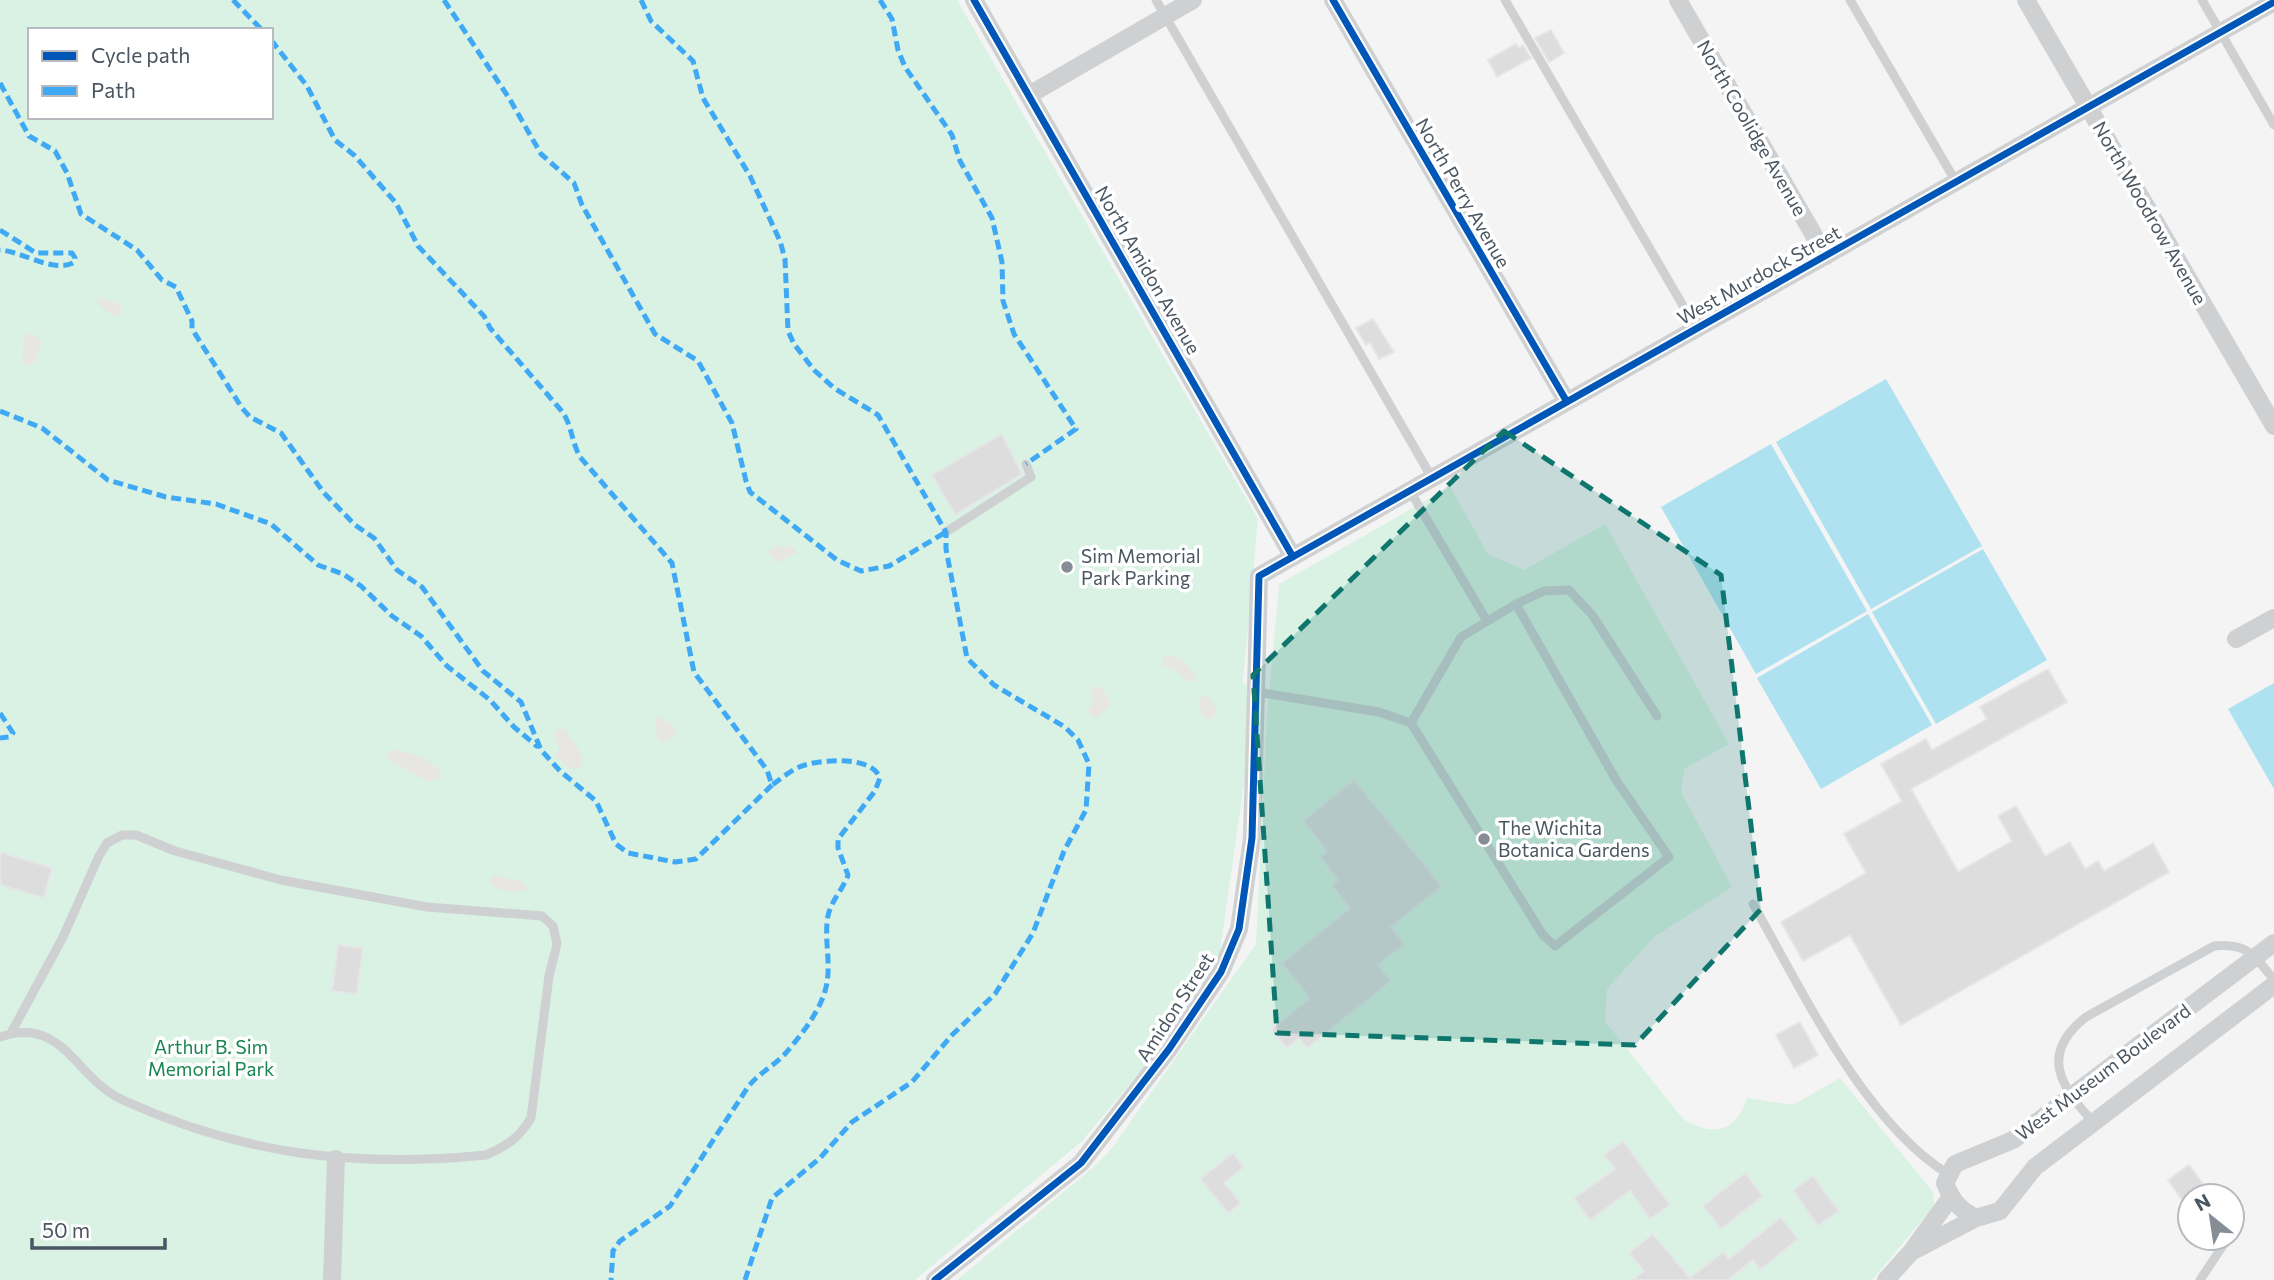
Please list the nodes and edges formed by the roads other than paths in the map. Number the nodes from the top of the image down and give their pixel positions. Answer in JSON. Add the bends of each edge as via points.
{"nodes":[{"id":1,"x":974,"y":0,"type":"edge"},
{"id":2,"x":1156,"y":0,"type":"edge"},
{"id":3,"x":1193,"y":0,"type":"edge"},
{"id":4,"x":1333,"y":0,"type":"edge"},
{"id":5,"x":1506,"y":0,"type":"edge"},
{"id":6,"x":1678,"y":0,"type":"edge"},
{"id":7,"x":1850,"y":0,"type":"edge"},
{"id":8,"x":2026,"y":0,"type":"edge"},
{"id":9,"x":2202,"y":0,"type":"edge"},
{"id":10,"x":2274,"y":2,"type":"edge"},
{"id":11,"x":1166,"y":16,"type":"junction"},
{"id":12,"x":2221,"y":32,"type":"junction"},
{"id":13,"x":1028,"y":95,"type":"junction"},
{"id":14,"x":2088,"y":107,"type":"junction"},
{"id":15,"x":2274,"y":125,"type":"edge"},
{"id":16,"x":1956,"y":182,"type":"junction"},
{"id":17,"x":1826,"y":256,"type":"junction"},
{"id":18,"x":1696,"y":328,"type":"junction"},
{"id":19,"x":1567,"y":402,"type":"junction"},
{"id":20,"x":2274,"y":426,"type":"edge"},
{"id":21,"x":1026,"y":464,"type":"dead end"},
{"id":22,"x":1432,"y":478,"type":"junction"},
{"id":23,"x":1410,"y":491,"type":"junction"},
{"id":24,"x":946,"y":532,"type":"dead end"},
{"id":25,"x":1293,"y":557,"type":"junction"},
{"id":26,"x":1259,"y":576,"type":"joint"},
{"id":27,"x":1516,"y":604,"type":"junction"},
{"id":28,"x":2274,"y":618,"type":"edge"},
{"id":29,"x":1487,"y":621,"type":"junction"},
{"id":30,"x":2236,"y":639,"type":"dead end"},
{"id":31,"x":1257,"y":692,"type":"junction"},
{"id":32,"x":1657,"y":716,"type":"dead end"},
{"id":33,"x":1411,"y":723,"type":"junction"},
{"id":34,"x":1753,"y":904,"type":"dead end"},
{"id":35,"x":2274,"y":943,"type":"edge"},
{"id":36,"x":2255,"y":957,"type":"junction"},
{"id":37,"x":2274,"y":982,"type":"edge"},
{"id":38,"x":11,"y":1034,"type":"junction"},
{"id":39,"x":0,"y":1037,"type":"edge"},
{"id":40,"x":2070,"y":1097,"type":"junction"},
{"id":41,"x":2094,"y":1123,"type":"junction"},
{"id":42,"x":336,"y":1159,"type":"junction"},
{"id":43,"x":1948,"y":1174,"type":"junction"},
{"id":44,"x":1951,"y":1197,"type":"junction"},
{"id":45,"x":1976,"y":1218,"type":"junction"},
{"id":46,"x":1911,"y":1252,"type":"junction"},
{"id":47,"x":2219,"y":1252,"type":"edge"},
{"id":48,"x":332,"y":1280,"type":"edge"},
{"id":49,"x":935,"y":1280,"type":"edge"},
{"id":50,"x":1886,"y":1280,"type":"edge"},
{"id":51,"x":2200,"y":1280,"type":"edge"}],
"edges":[{"from":1,"to":13,"type":"street","name":"North Amidon Avenue"},
{"from":2,"to":11,"type":"lane"},
{"from":3,"to":11,"type":"street"},
{"from":4,"to":19,"type":"street","name":"North Perry Avenue"},
{"from":5,"to":18,"type":"lane"},
{"from":6,"to":17,"type":"street","name":"North Coolidge Avenue"},
{"from":7,"to":16,"type":"lane"},
{"from":8,"to":14,"type":"street","name":"North Woodrow Avenue"},
{"from":9,"to":12,"type":"lane"},
{"from":10,"to":12,"type":"street","name":"West Murdock Street"},
{"from":11,"to":13,"type":"street"},
{"from":11,"to":22,"type":"lane"},
{"from":12,"to":14,"type":"street","name":"West Murdock Street"},
{"from":12,"to":15,"type":"lane"},
{"from":13,"to":25,"type":"street","name":"North Amidon Avenue"},
{"from":14,"to":16,"type":"street","name":"West Murdock Street"},
{"from":14,"to":20,"type":"street","name":"North Woodrow Avenue"},
{"from":16,"to":17,"type":"street","name":"West Murdock Street"},
{"from":17,"to":18,"type":"street","name":"West Murdock Street"},
{"from":18,"to":19,"type":"street","name":"West Murdock Street"},
{"from":19,"to":22,"type":"street","name":"West Murdock Street"},
{"from":21,"to":24,"type":"lane","via":[[1031,477]]},
{"from":22,"to":23,"type":"street","name":"West Murdock Street"},
{"from":23,"to":25,"type":"street","name":"West Murdock Street"},
{"from":23,"to":29,"type":"lane"},
{"from":25,"to":26,"type":"street","name":"West Murdock Street"},
{"from":26,"to":31,"type":"street","name":"Amidon Street"},
{"from":27,"to":29,"type":"lane"},
{"from":27,"to":32,"type":"lane","via":[[1544,591],[1569,590],[1593,616]]},
{"from":27,"to":33,"type":"lane","via":[[1616,780],[1670,857],[1555,946],[1543,935]]},
{"from":28,"to":30,"type":"street"},
{"from":29,"to":33,"type":"lane","via":[[1461,637]]},
{"from":31,"to":33,"type":"lane","via":[[1379,712]]},
{"from":31,"to":49,"type":"street","name":"Amidon Street","via":[[1252,838],[1238,929],[1221,972],[1169,1049],[1081,1163]]},
{"from":34,"to":43,"type":"lane","via":[[1847,1070],[1916,1152]]},
{"from":35,"to":36,"type":"street","name":"West Museum Boulevard"},
{"from":36,"to":37,"type":"lane"},
{"from":36,"to":40,"type":"street","name":"West Museum Boulevard"},
{"from":36,"to":40,"type":"lane","via":[[2234,944],[2207,948],[2072,1028],[2059,1061],[2060,1077]]},
{"from":37,"to":41,"type":"street","name":"West Museum Boulevard"},
{"from":38,"to":39,"type":"lane"},
{"from":38,"to":42,"type":"lane","via":[[54,1038],[107,1092],[205,1132],[254,1146]]},
{"from":38,"to":42,"type":"lane","via":[[63,937],[99,856],[107,843],[122,835],[136,835],[175,851],[281,880],[427,907],[542,916],[553,926],[556,944],[531,1118],[523,1133],[508,1146],[486,1155]]},
{"from":40,"to":41,"type":"lane"},
{"from":40,"to":43,"type":"street","name":"West Museum Boulevard","via":[[2013,1140],[1964,1158]]},
{"from":41,"to":45,"type":"street","name":"West Museum Boulevard","via":[[2035,1167],[2000,1211]]},
{"from":42,"to":48,"type":"street"},
{"from":43,"to":44,"type":"street","via":[[1945,1183]]},
{"from":44,"to":45,"type":"street","via":[[1960,1210]]},
{"from":44,"to":46,"type":"street"},
{"from":45,"to":46,"type":"street","name":"West Museum Boulevard"},
{"from":46,"to":50,"type":"street"},
{"from":47,"to":51,"type":"lane"}]}
